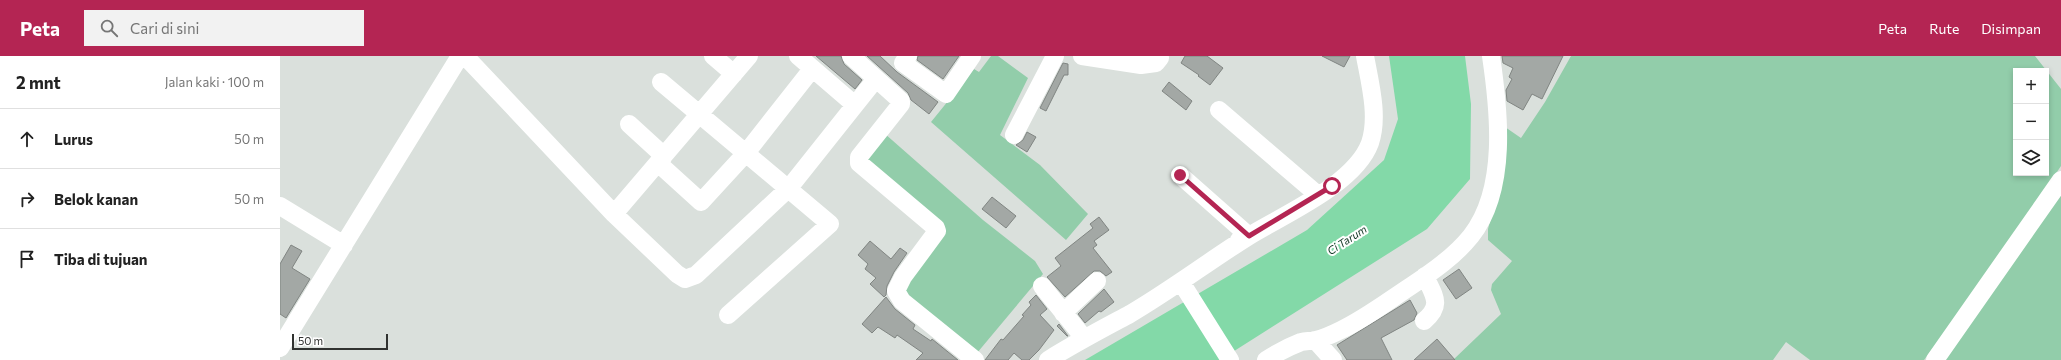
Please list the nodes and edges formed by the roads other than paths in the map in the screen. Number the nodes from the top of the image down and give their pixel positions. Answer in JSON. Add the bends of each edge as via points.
{"nodes":[{"id":1,"x":460,"y":56,"type":"edge"},
{"id":2,"x":464,"y":56,"type":"edge"},
{"id":3,"x":713,"y":56,"type":"edge"},
{"id":4,"x":749,"y":56,"type":"edge"},
{"id":5,"x":798,"y":56,"type":"edge"},
{"id":6,"x":851,"y":56,"type":"edge"},
{"id":7,"x":972,"y":56,"type":"edge"},
{"id":8,"x":1055,"y":56,"type":"edge"},
{"id":9,"x":1082,"y":56,"type":"edge"},
{"id":10,"x":1365,"y":56,"type":"edge"},
{"id":11,"x":1491,"y":56,"type":"edge"},
{"id":12,"x":1160,"y":57,"type":"edge"},
{"id":13,"x":902,"y":58,"type":"edge"},
{"id":14,"x":812,"y":69,"type":"junction"},
{"id":15,"x":734,"y":74,"type":"junction"},
{"id":16,"x":661,"y":82,"type":"dead end"},
{"id":17,"x":871,"y":85,"type":"dead end"},
{"id":18,"x":855,"y":105,"type":"junction"},
{"id":19,"x":1219,"y":110,"type":"dead end"},
{"id":20,"x":699,"y":114,"type":"junction"},
{"id":21,"x":628,"y":124,"type":"dead end"},
{"id":22,"x":1014,"y":135,"type":"dead end"},
{"id":23,"x":746,"y":153,"type":"junction"},
{"id":24,"x":661,"y":159,"type":"junction"},
{"id":25,"x":1180,"y":175,"type":"dead end"},
{"id":26,"x":2061,"y":180,"type":"edge"},
{"id":27,"x":789,"y":188,"type":"junction"},
{"id":28,"x":1318,"y":195,"type":"junction"},
{"id":29,"x":280,"y":206,"type":"edge"},
{"id":30,"x":614,"y":214,"type":"junction"},
{"id":31,"x":1249,"y":236,"type":"junction"},
{"id":32,"x":344,"y":244,"type":"junction"},
{"id":33,"x":1425,"y":276,"type":"junction"},
{"id":34,"x":1097,"y":281,"type":"dead end"},
{"id":35,"x":1183,"y":285,"type":"junction"},
{"id":36,"x":1042,"y":286,"type":"dead end"},
{"id":37,"x":1063,"y":313,"type":"junction"},
{"id":38,"x":728,"y":315,"type":"dead end"},
{"id":39,"x":1424,"y":321,"type":"dead end"},
{"id":40,"x":1112,"y":322,"type":"junction"},
{"id":41,"x":1084,"y":338,"type":"junction"},
{"id":42,"x":280,"y":348,"type":"edge"},
{"id":43,"x":1303,"y":348,"type":"edge"},
{"id":44,"x":976,"y":360,"type":"edge"},
{"id":45,"x":1048,"y":360,"type":"edge"},
{"id":46,"x":1230,"y":360,"type":"edge"},
{"id":47,"x":1266,"y":360,"type":"edge"},
{"id":48,"x":1333,"y":360,"type":"edge"},
{"id":49,"x":1935,"y":360,"type":"edge"}],
"edges":[{"from":1,"to":32,"type":"street"},
{"from":2,"to":30,"type":"street"},
{"from":3,"to":15,"type":"street"},
{"from":4,"to":15,"type":"street"},
{"from":5,"to":14,"type":"street"},
{"from":6,"to":44,"type":"street","via":[[901,101],[859,157],[859,164],[937,231],[900,281],[896,291],[902,301]]},
{"from":7,"to":13,"type":"street","via":[[946,94]]},
{"from":8,"to":22,"type":"street"},
{"from":9,"to":12,"type":"street","via":[[1141,65],[1156,63]]},
{"from":10,"to":28,"type":"street","via":[[1374,115],[1370,144],[1352,168]]},
{"from":11,"to":33,"type":"street","via":[[1498,110],[1499,145],[1486,208],[1472,235]]},
{"from":14,"to":18,"type":"street"},
{"from":14,"to":23,"type":"street"},
{"from":15,"to":20,"type":"street"},
{"from":16,"to":20,"type":"street"},
{"from":17,"to":18,"type":"street"},
{"from":18,"to":27,"type":"street"},
{"from":19,"to":28,"type":"street"},
{"from":20,"to":23,"type":"street"},
{"from":20,"to":24,"type":"street"},
{"from":21,"to":24,"type":"street"},
{"from":23,"to":24,"type":"street","via":[[701,202]]},
{"from":23,"to":27,"type":"street"},
{"from":24,"to":30,"type":"street"},
{"from":25,"to":31,"type":"street"},
{"from":26,"to":49,"type":"street"},
{"from":27,"to":30,"type":"street","via":[[696,275],[685,279]]},
{"from":27,"to":38,"type":"street","via":[[830,224]]},
{"from":28,"to":31,"type":"street"},
{"from":29,"to":32,"type":"street"},
{"from":31,"to":35,"type":"street"},
{"from":31,"to":40,"type":"street","via":[[1217,250],[1161,284]]},
{"from":32,"to":42,"type":"street"},
{"from":33,"to":39,"type":"street","via":[[1436,300],[1435,309]]},
{"from":33,"to":43,"type":"street","via":[[1362,318]]},
{"from":34,"to":37,"type":"street"},
{"from":35,"to":40,"type":"street"},
{"from":35,"to":46,"type":"street"},
{"from":36,"to":37,"type":"street"},
{"from":37,"to":41,"type":"street"},
{"from":40,"to":41,"type":"street"},
{"from":41,"to":45,"type":"street"},
{"from":43,"to":47,"type":"street","via":[[1281,350]]},
{"from":43,"to":48,"type":"street"}]}
